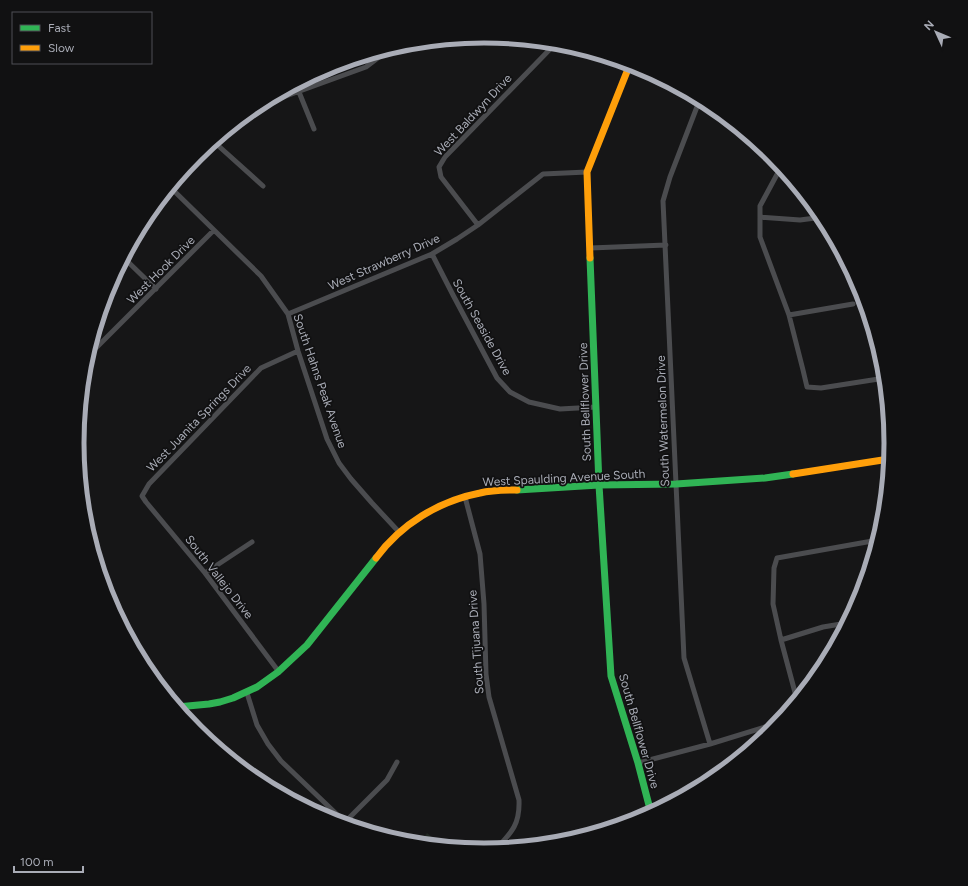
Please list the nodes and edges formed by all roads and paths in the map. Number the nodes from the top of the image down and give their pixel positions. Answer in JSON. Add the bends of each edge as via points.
{"nodes":[{"id":1,"x":550,"y":49,"type":"edge"},
{"id":2,"x":378,"y":58,"type":"edge"},
{"id":3,"x":628,"y":70,"type":"edge"},
{"id":4,"x":299,"y":92,"type":"junction"},
{"id":5,"x":283,"y":98,"type":"edge"},
{"id":6,"x":698,"y":105,"type":"edge"},
{"id":7,"x":314,"y":129,"type":"dead end"},
{"id":8,"x":217,"y":145,"type":"edge"},
{"id":9,"x":587,"y":172,"type":"junction"},
{"id":10,"x":778,"y":172,"type":"edge"},
{"id":11,"x":263,"y":186,"type":"dead end"},
{"id":12,"x":174,"y":191,"type":"edge"},
{"id":13,"x":760,"y":217,"type":"junction"},
{"id":14,"x":815,"y":218,"type":"edge"},
{"id":15,"x":478,"y":225,"type":"junction"},
{"id":16,"x":214,"y":230,"type":"junction"},
{"id":17,"x":666,"y":246,"type":"junction"},
{"id":18,"x":590,"y":248,"type":"junction"},
{"id":19,"x":432,"y":254,"type":"junction"},
{"id":20,"x":128,"y":261,"type":"edge"},
{"id":21,"x":156,"y":289,"type":"junction"},
{"id":22,"x":853,"y":304,"type":"dead end"},
{"id":23,"x":288,"y":314,"type":"junction"},
{"id":24,"x":789,"y":315,"type":"junction"},
{"id":25,"x":96,"y":348,"type":"edge"},
{"id":26,"x":298,"y":351,"type":"junction"},
{"id":27,"x":879,"y":379,"type":"edge"},
{"id":28,"x":596,"y":407,"type":"junction"},
{"id":29,"x":883,"y":460,"type":"edge"},
{"id":30,"x":676,"y":484,"type":"junction"},
{"id":31,"x":599,"y":485,"type":"junction"},
{"id":32,"x":142,"y":496,"type":"joint"},
{"id":33,"x":465,"y":496,"type":"junction"},
{"id":34,"x":399,"y":532,"type":"junction"},
{"id":35,"x":871,"y":541,"type":"edge"},
{"id":36,"x":252,"y":542,"type":"dead end"},
{"id":37,"x":205,"y":573,"type":"junction"},
{"id":38,"x":841,"y":624,"type":"edge"},
{"id":39,"x":781,"y":640,"type":"junction"},
{"id":40,"x":279,"y":672,"type":"junction"},
{"id":41,"x":247,"y":693,"type":"junction"},
{"id":42,"x":795,"y":694,"type":"edge"},
{"id":43,"x":183,"y":706,"type":"edge"},
{"id":44,"x":766,"y":727,"type":"edge"},
{"id":45,"x":710,"y":744,"type":"junction"},
{"id":46,"x":397,"y":762,"type":"dead end"},
{"id":47,"x":638,"y":763,"type":"junction"},
{"id":48,"x":650,"y":807,"type":"edge"},
{"id":49,"x":337,"y":815,"type":"edge"},
{"id":50,"x":350,"y":820,"type":"edge"},
{"id":51,"x":503,"y":842,"type":"edge"}],
"edges":[{"from":1,"to":15,"type":"street","name":"West Baldwyn Drive","via":[[438,167],[441,177]]},
{"from":2,"to":4,"type":"street","via":[[366,66]]},
{"from":3,"to":9,"type":"street","name":"South Bellflower Drive"},
{"from":4,"to":5,"type":"street"},
{"from":4,"to":7,"type":"street"},
{"from":6,"to":17,"type":"street","name":"South Watermelon Drive","via":[[663,201]]},
{"from":8,"to":11,"type":"street"},
{"from":9,"to":15,"type":"street","name":"West Strawberry Drive","via":[[543,174]]},
{"from":9,"to":18,"type":"street","name":"South Bellflower Drive"},
{"from":10,"to":13,"type":"street","via":[[760,206]]},
{"from":12,"to":16,"type":"street","name":"South Hahns Peak Avenue"},
{"from":13,"to":14,"type":"street","via":[[800,220]]},
{"from":13,"to":24,"type":"street","via":[[760,237]]},
{"from":15,"to":19,"type":"street","name":"West Strawberry Drive"},
{"from":16,"to":21,"type":"street","name":"West Hook Drive"},
{"from":16,"to":23,"type":"street","name":"South Hahns Peak Avenue","via":[[261,276]]},
{"from":17,"to":18,"type":"street"},
{"from":17,"to":30,"type":"street","name":"South Watermelon Drive"},
{"from":18,"to":28,"type":"street","name":"South Bellflower Drive"},
{"from":19,"to":23,"type":"street","name":"West Strawberry Drive"},
{"from":19,"to":28,"type":"street","name":"South Seaside Drive","via":[[497,378],[510,392],[529,402],[560,409]]},
{"from":20,"to":21,"type":"street"},
{"from":21,"to":25,"type":"street","name":"West Hook Drive"},
{"from":22,"to":24,"type":"street"},
{"from":23,"to":26,"type":"street","name":"South Hahns Peak Avenue"},
{"from":24,"to":27,"type":"street","via":[[807,387],[821,388]]},
{"from":26,"to":32,"type":"street","name":"West Juanita Springs Drive","via":[[261,368],[149,484]]},
{"from":26,"to":34,"type":"street","name":"South Hahns Peak Avenue","via":[[327,439],[339,463]]},
{"from":28,"to":31,"type":"street","name":"South Bellflower Drive"},
{"from":29,"to":30,"type":"street","name":"West Spaulding Avenue South","via":[[765,478]]},
{"from":30,"to":31,"type":"street","name":"West Spaulding Avenue South"},
{"from":30,"to":45,"type":"street","name":"South Watermelon Drive","via":[[684,658]]},
{"from":31,"to":33,"type":"street","name":"West Spaulding Avenue South","via":[[491,491]]},
{"from":31,"to":47,"type":"street","name":"South Bellflower Drive","via":[[611,676]]},
{"from":32,"to":37,"type":"street","name":"South Vallejo Drive"},
{"from":33,"to":34,"type":"street","name":"West Spaulding Avenue South","via":[[434,509]]},
{"from":33,"to":51,"type":"street","name":"South Tijuana Drive","via":[[480,554],[489,697],[519,800],[518,818]]},
{"from":34,"to":40,"type":"street","name":"West Spaulding Avenue South","via":[[307,645]]},
{"from":35,"to":39,"type":"street","via":[[777,558],[774,568],[773,604]]},
{"from":36,"to":37,"type":"street"},
{"from":37,"to":40,"type":"street","name":"South Vallejo Drive"},
{"from":38,"to":39,"type":"street"},
{"from":39,"to":42,"type":"street"},
{"from":40,"to":41,"type":"street","name":"West Spaulding Avenue South"},
{"from":41,"to":43,"type":"street","name":"West Spaulding Avenue South","via":[[220,702]]},
{"from":41,"to":49,"type":"street","via":[[257,726],[268,744],[281,761]]},
{"from":44,"to":45,"type":"street"},
{"from":45,"to":47,"type":"street"},
{"from":46,"to":50,"type":"street","via":[[387,780]]},
{"from":47,"to":48,"type":"street","name":"South Bellflower Drive"}]}
